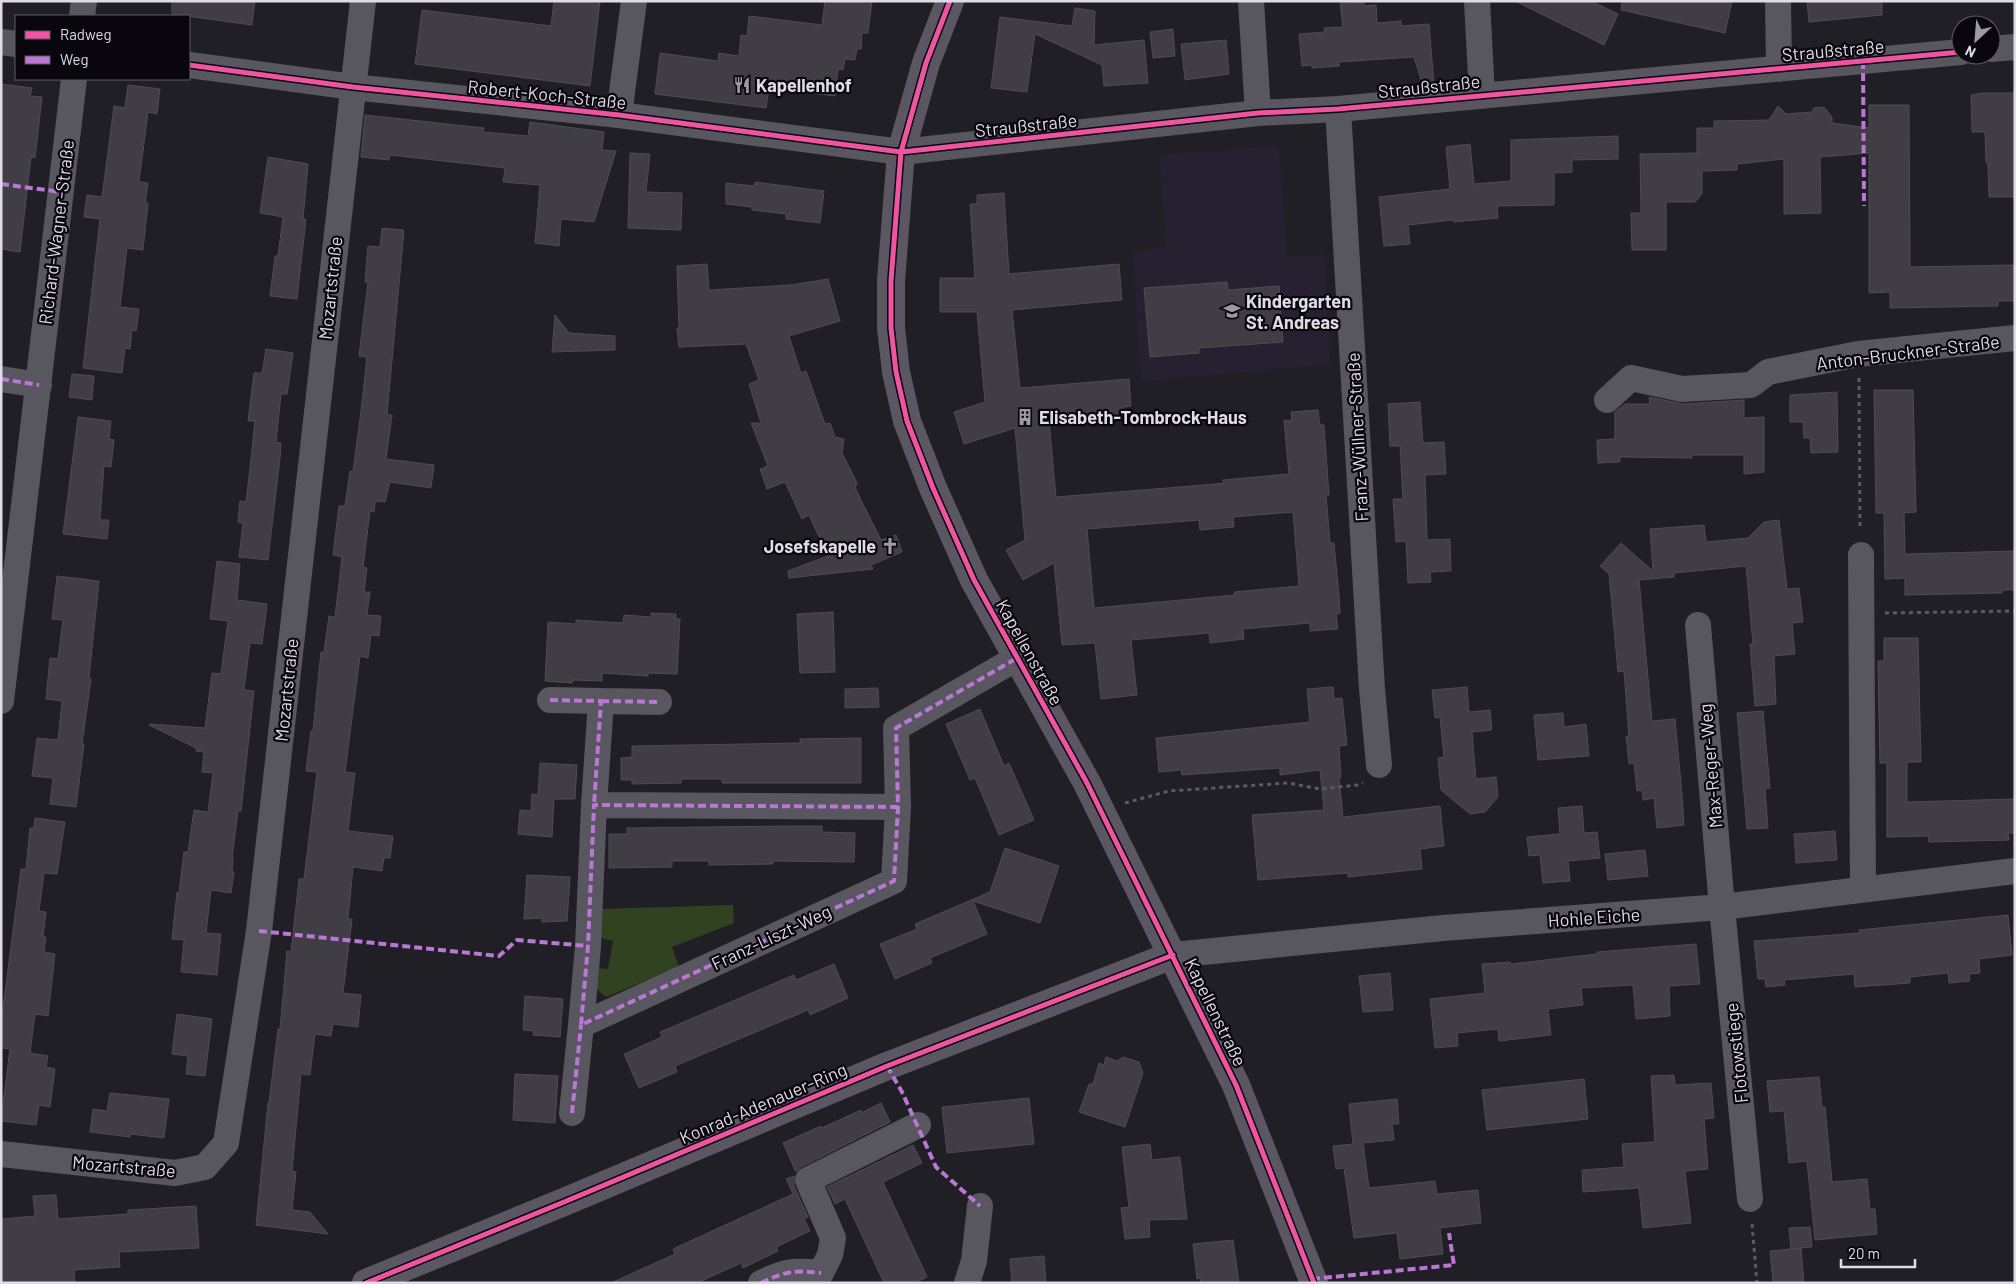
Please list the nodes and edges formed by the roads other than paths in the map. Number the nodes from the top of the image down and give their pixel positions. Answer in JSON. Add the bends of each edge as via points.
{"nodes":[{"id":1,"x":84,"y":1,"type":"edge"},
{"id":2,"x":363,"y":1,"type":"edge"},
{"id":3,"x":634,"y":1,"type":"edge"},
{"id":4,"x":950,"y":1,"type":"edge"},
{"id":5,"x":1251,"y":1,"type":"edge"},
{"id":6,"x":1476,"y":1,"type":"edge"},
{"id":7,"x":1778,"y":1,"type":"edge"},
{"id":8,"x":82,"y":15,"type":"edge"},
{"id":9,"x":1,"y":42,"type":"edge"},
{"id":10,"x":15,"y":44,"type":"edge"},
{"id":11,"x":2015,"y":47,"type":"edge"},
{"id":12,"x":2001,"y":48,"type":"edge"},
{"id":13,"x":1951,"y":53,"type":"edge"},
{"id":14,"x":190,"y":65,"type":"edge"},
{"id":15,"x":1779,"y":69,"type":"junction"},
{"id":16,"x":74,"y":80,"type":"edge"},
{"id":17,"x":353,"y":87,"type":"junction"},
{"id":18,"x":1482,"y":95,"type":"junction"},
{"id":19,"x":1338,"y":109,"type":"junction"},
{"id":20,"x":1258,"y":113,"type":"junction"},
{"id":21,"x":619,"y":115,"type":"junction"},
{"id":22,"x":901,"y":152,"type":"junction"},
{"id":23,"x":2015,"y":338,"type":"edge"},
{"id":24,"x":1,"y":379,"type":"edge"},
{"id":25,"x":39,"y":384,"type":"junction"},
{"id":26,"x":1607,"y":400,"type":"dead end"},
{"id":27,"x":1860,"y":555,"type":"road end"},
{"id":28,"x":1698,"y":625,"type":"dead end"},
{"id":29,"x":1016,"y":658,"type":"junction"},
{"id":30,"x":2,"y":694,"type":"edge"},
{"id":31,"x":550,"y":700,"type":"dead end"},
{"id":32,"x":1,"y":701,"type":"edge"},
{"id":33,"x":601,"y":701,"type":"junction"},
{"id":34,"x":659,"y":702,"type":"dead end"},
{"id":35,"x":1379,"y":765,"type":"road end"},
{"id":36,"x":594,"y":805,"type":"junction"},
{"id":37,"x":898,"y":807,"type":"junction"},
{"id":38,"x":2015,"y":872,"type":"edge"},
{"id":39,"x":1863,"y":889,"type":"junction"},
{"id":40,"x":1722,"y":907,"type":"junction"},
{"id":41,"x":1173,"y":955,"type":"junction"},
{"id":42,"x":580,"y":1025,"type":"junction"},
{"id":43,"x":572,"y":1114,"type":"dead end"},
{"id":44,"x":918,"y":1125,"type":"dead end"},
{"id":45,"x":1,"y":1154,"type":"edge"},
{"id":46,"x":1750,"y":1199,"type":"road end"},
{"id":47,"x":980,"y":1206,"type":"dead end"},
{"id":48,"x":366,"y":1283,"type":"edge"},
{"id":49,"x":760,"y":1283,"type":"edge"},
{"id":50,"x":968,"y":1283,"type":"edge"},
{"id":51,"x":1314,"y":1283,"type":"edge"}],
"edges":[{"from":1,"to":8,"type":"street"},
{"from":2,"to":17,"type":"street","name":"Mozartstraße"},
{"from":3,"to":21,"type":"street"},
{"from":4,"to":22,"type":"main road","name":"Kapellenstraße","via":[[926,63]]},
{"from":5,"to":20,"type":"street"},
{"from":6,"to":18,"type":"street"},
{"from":7,"to":15,"type":"street"},
{"from":9,"to":10,"type":"street"},
{"from":11,"to":12,"type":"street"},
{"from":13,"to":15,"type":"street","name":"Straußstraße"},
{"from":14,"to":17,"type":"street","name":"Robert-Koch-Straße"},
{"from":15,"to":18,"type":"street","name":"Straußstraße"},
{"from":16,"to":25,"type":"street","name":"Richard-Wagner-Straße"},
{"from":17,"to":21,"type":"street","name":"Robert-Koch-Straße"},
{"from":17,"to":45,"type":"street","name":"Mozartstraße","via":[[259,931],[226,1143],[204,1167],[175,1173]]},
{"from":18,"to":19,"type":"street","name":"Straußstraße"},
{"from":19,"to":20,"type":"street","name":"Straußstraße"},
{"from":19,"to":35,"type":"street","name":"Franz-Wüllner-Straße"},
{"from":20,"to":22,"type":"street","name":"Straußstraße"},
{"from":21,"to":22,"type":"street","name":"Robert-Koch-Straße"},
{"from":22,"to":29,"type":"main road","name":"Kapellenstraße","via":[[891,281],[891,328],[896,372],[908,421],[933,488],[974,580]]},
{"from":23,"to":26,"type":"street","name":"Anton-Bruckner-Straße","via":[[1858,354],[1768,372],[1751,385],[1682,389],[1630,378]]},
{"from":24,"to":25,"type":"street"},
{"from":25,"to":30,"type":"street","name":"Richard-Wagner-Straße"},
{"from":27,"to":39,"type":"street"},
{"from":28,"to":40,"type":"street","name":"Max-Reger-Weg"},
{"from":29,"to":37,"type":"street","name":"Franz-Liszt-Weg","via":[[896,728]]},
{"from":29,"to":41,"type":"main road","name":"Kapellenstraße","via":[[1100,809]]},
{"from":30,"to":32,"type":"street","name":"Richard-Wagner-Straße"},
{"from":31,"to":33,"type":"street"},
{"from":33,"to":34,"type":"street"},
{"from":33,"to":36,"type":"street"},
{"from":36,"to":37,"type":"street"},
{"from":36,"to":42,"type":"street","via":[[588,946]]},
{"from":37,"to":42,"type":"street","name":"Franz-Liszt-Weg","via":[[894,881]]},
{"from":38,"to":39,"type":"street","name":"Hohle Eiche"},
{"from":39,"to":40,"type":"street","name":"Hohle Eiche"},
{"from":40,"to":41,"type":"street","name":"Hohle Eiche","via":[[1443,928]]},
{"from":40,"to":46,"type":"street","name":"Flotowstiege"},
{"from":41,"to":48,"type":"main road","name":"Konrad-Adenauer-Ring","via":[[887,1066]]},
{"from":41,"to":51,"type":"main road","name":"Kapellenstraße","via":[[1236,1085]]},
{"from":42,"to":43,"type":"street"},
{"from":44,"to":49,"type":"street","via":[[808,1180],[833,1238],[830,1255],[821,1273],[785,1272]]},
{"from":47,"to":50,"type":"street","via":[[974,1261]]}]}
